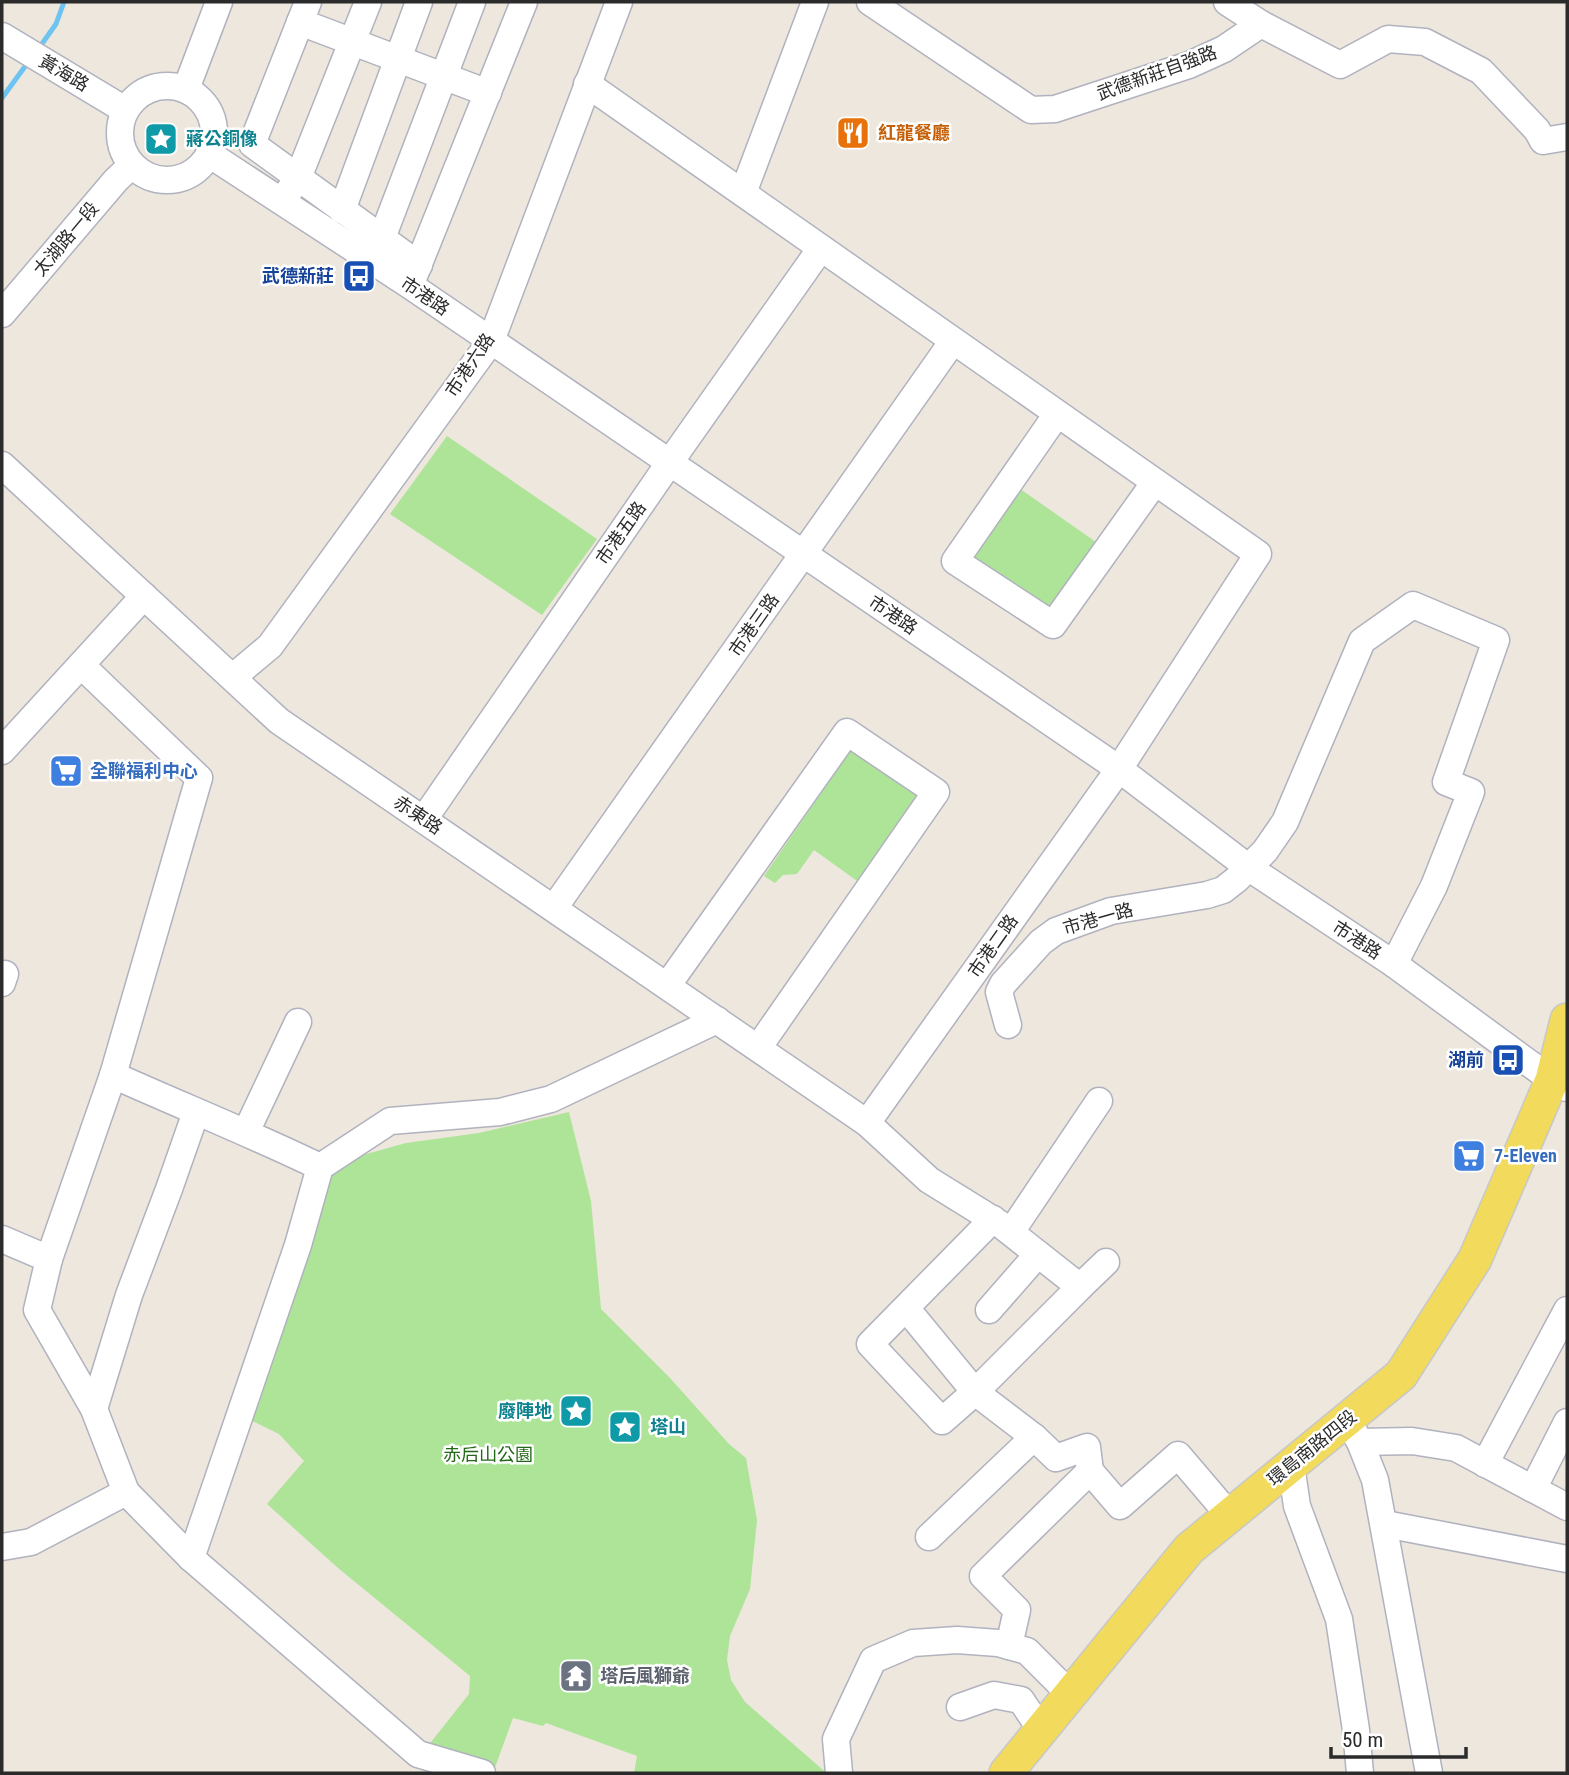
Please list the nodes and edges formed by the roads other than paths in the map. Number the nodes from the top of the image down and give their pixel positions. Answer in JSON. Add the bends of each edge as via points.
{"nodes":[{"id":1,"x":219,"y":2,"type":"edge"},
{"id":2,"x":368,"y":2,"type":"edge"},
{"id":3,"x":419,"y":2,"type":"edge"},
{"id":4,"x":472,"y":2,"type":"edge"},
{"id":5,"x":524,"y":2,"type":"edge"},
{"id":6,"x":619,"y":2,"type":"edge"},
{"id":7,"x":815,"y":2,"type":"edge"},
{"id":8,"x":870,"y":2,"type":"edge"},
{"id":9,"x":1227,"y":2,"type":"edge"},
{"id":10,"x":304,"y":12,"type":"edge"},
{"id":11,"x":1261,"y":24,"type":"junction"},
{"id":12,"x":8,"y":40,"type":"edge"},
{"id":13,"x":352,"y":42,"type":"junction"},
{"id":14,"x":398,"y":59,"type":"junction"},
{"id":15,"x":443,"y":76,"type":"junction"},
{"id":16,"x":587,"y":84,"type":"junction"},
{"id":17,"x":186,"y":89,"type":"junction"},
{"id":18,"x":488,"y":93,"type":"junction"},
{"id":19,"x":125,"y":110,"type":"junction"},
{"id":20,"x":1555,"y":139,"type":"edge"},
{"id":21,"x":209,"y":155,"type":"junction"},
{"id":22,"x":132,"y":165,"type":"junction"},
{"id":23,"x":298,"y":178,"type":"junction"},
{"id":24,"x":743,"y":193,"type":"junction"},
{"id":25,"x":282,"y":201,"type":"junction"},
{"id":26,"x":342,"y":209,"type":"junction"},
{"id":27,"x":382,"y":238,"type":"junction"},
{"id":28,"x":821,"y":248,"type":"junction"},
{"id":29,"x":415,"y":276,"type":"junction"},
{"id":30,"x":2,"y":314,"type":"edge"},
{"id":31,"x":491,"y":341,"type":"junction"},
{"id":32,"x":953,"y":341,"type":"junction"},
{"id":33,"x":1057,"y":414,"type":"junction"},
{"id":34,"x":670,"y":463,"type":"junction"},
{"id":35,"x":2,"y":465,"type":"edge"},
{"id":36,"x":1155,"y":482,"type":"junction"},
{"id":37,"x":804,"y":554,"type":"junction"},
{"id":38,"x":144,"y":596,"type":"junction"},
{"id":39,"x":81,"y":664,"type":"junction"},
{"id":40,"x":233,"y":677,"type":"junction"},
{"id":41,"x":2,"y":751,"type":"edge"},
{"id":42,"x":1119,"y":769,"type":"junction"},
{"id":43,"x":424,"y":819,"type":"junction"},
{"id":44,"x":1249,"y":868,"type":"junction"},
{"id":45,"x":554,"y":908,"type":"junction"},
{"id":46,"x":1394,"y":964,"type":"junction"},
{"id":47,"x":667,"y":986,"type":"junction"},
{"id":48,"x":717,"y":1020,"type":"junction"},
{"id":49,"x":1567,"y":1020,"type":"edge"},
{"id":50,"x":298,"y":1023,"type":"dead end"},
{"id":51,"x":1008,"y":1025,"type":"dead end"},
{"id":52,"x":758,"y":1048,"type":"junction"},
{"id":53,"x":113,"y":1075,"type":"junction"},
{"id":54,"x":1560,"y":1084,"type":"edge"},
{"id":55,"x":1098,"y":1101,"type":"dead end"},
{"id":56,"x":196,"y":1112,"type":"junction"},
{"id":57,"x":867,"y":1123,"type":"junction"},
{"id":58,"x":246,"y":1132,"type":"junction"},
{"id":59,"x":320,"y":1167,"type":"junction"},
{"id":60,"x":1002,"y":1226,"type":"junction"},
{"id":61,"x":2,"y":1238,"type":"edge"},
{"id":62,"x":1038,"y":1254,"type":"junction"},
{"id":63,"x":49,"y":1259,"type":"junction"},
{"id":64,"x":1106,"y":1262,"type":"dead end"},
{"id":65,"x":1080,"y":1287,"type":"junction"},
{"id":66,"x":906,"y":1308,"type":"junction"},
{"id":67,"x":989,"y":1310,"type":"dead end"},
{"id":68,"x":1567,"y":1310,"type":"edge"},
{"id":69,"x":975,"y":1392,"type":"junction"},
{"id":70,"x":94,"y":1409,"type":"junction"},
{"id":71,"x":1567,"y":1422,"type":"edge"},
{"id":72,"x":1353,"y":1431,"type":"junction"},
{"id":73,"x":1034,"y":1437,"type":"junction"},
{"id":74,"x":1485,"y":1464,"type":"junction"},
{"id":75,"x":1291,"y":1465,"type":"junction"},
{"id":76,"x":1090,"y":1471,"type":"junction"},
{"id":77,"x":1533,"y":1489,"type":"junction"},
{"id":78,"x":125,"y":1492,"type":"junction"},
{"id":79,"x":1567,"y":1507,"type":"edge"},
{"id":80,"x":1230,"y":1516,"type":"junction"},
{"id":81,"x":1385,"y":1524,"type":"junction"},
{"id":82,"x":929,"y":1537,"type":"dead end"},
{"id":83,"x":2,"y":1547,"type":"edge"},
{"id":84,"x":191,"y":1558,"type":"junction"},
{"id":85,"x":1567,"y":1559,"type":"edge"},
{"id":86,"x":1009,"y":1646,"type":"junction"},
{"id":87,"x":1070,"y":1694,"type":"junction"},
{"id":88,"x":960,"y":1707,"type":"dead end"},
{"id":89,"x":1041,"y":1730,"type":"junction"},
{"id":90,"x":412,"y":1764,"type":"edge"},
{"id":91,"x":482,"y":1773,"type":"edge"},
{"id":92,"x":839,"y":1773,"type":"edge"},
{"id":93,"x":1006,"y":1773,"type":"edge"},
{"id":94,"x":1360,"y":1773,"type":"edge"},
{"id":95,"x":1429,"y":1773,"type":"edge"}],
"edges":[{"from":1,"to":17,"type":"street"},
{"from":2,"to":13,"type":"street"},
{"from":3,"to":14,"type":"street"},
{"from":4,"to":15,"type":"street"},
{"from":5,"to":18,"type":"street"},
{"from":6,"to":16,"type":"street","name":"市港六路"},
{"from":7,"to":24,"type":"street"},
{"from":8,"to":11,"type":"street","name":"武德新莊自強路","via":[[1031,110],[1055,109],[1189,65]]},
{"from":9,"to":11,"type":"street"},
{"from":10,"to":13,"type":"street"},
{"from":10,"to":23,"type":"street","via":[[252,144]]},
{"from":11,"to":20,"type":"street","via":[[1340,65],[1388,39],[1425,43],[1480,71],[1536,130]]},
{"from":12,"to":19,"type":"street","name":"黃海路"},
{"from":13,"to":14,"type":"street"},
{"from":13,"to":23,"type":"street"},
{"from":14,"to":15,"type":"street"},
{"from":14,"to":26,"type":"street"},
{"from":15,"to":18,"type":"street"},
{"from":15,"to":27,"type":"street"},
{"from":16,"to":24,"type":"street"},
{"from":16,"to":31,"type":"street","name":"市港六路"},
{"from":17,"to":19,"type":"street","via":[[172,85],[152,88]]},
{"from":17,"to":21,"type":"street","via":[[209,109],[214,139]]},
{"from":18,"to":29,"type":"street"},
{"from":19,"to":22,"type":"street","via":[[120,139]]},
{"from":21,"to":22,"type":"street","via":[[188,176],[174,180],[159,180]]},
{"from":21,"to":25,"type":"street","name":"市港路"},
{"from":22,"to":30,"type":"street","name":"太湖路一段"},
{"from":23,"to":25,"type":"street"},
{"from":23,"to":26,"type":"street"},
{"from":24,"to":28,"type":"street"},
{"from":25,"to":29,"type":"street","name":"市港路"},
{"from":26,"to":27,"type":"street"},
{"from":27,"to":29,"type":"street"},
{"from":28,"to":32,"type":"street"},
{"from":28,"to":34,"type":"street","name":"市港五路"},
{"from":29,"to":31,"type":"street","name":"市港路"},
{"from":31,"to":34,"type":"street","name":"市港路"},
{"from":31,"to":40,"type":"street","name":"市港六路","via":[[270,646]]},
{"from":32,"to":33,"type":"street"},
{"from":32,"to":37,"type":"street","name":"市港三路"},
{"from":33,"to":36,"type":"street"},
{"from":33,"to":36,"type":"street","via":[[955,561],[1053,625]]},
{"from":34,"to":37,"type":"street","name":"市港路"},
{"from":34,"to":43,"type":"street","name":"市港五路"},
{"from":35,"to":38,"type":"street","name":"赤東路"},
{"from":36,"to":42,"type":"street","name":"市港二路","via":[[1258,555]]},
{"from":37,"to":42,"type":"street","name":"市港路"},
{"from":37,"to":45,"type":"street","name":"市港三路"},
{"from":38,"to":39,"type":"street"},
{"from":38,"to":40,"type":"street","name":"赤東路"},
{"from":39,"to":41,"type":"street"},
{"from":39,"to":53,"type":"street","via":[[199,778]]},
{"from":40,"to":43,"type":"street","name":"赤東路","via":[[279,721]]},
{"from":42,"to":44,"type":"street","name":"市港路"},
{"from":42,"to":57,"type":"street","name":"市港二路"},
{"from":43,"to":45,"type":"street","name":"赤東路"},
{"from":44,"to":46,"type":"street","name":"市港路"},
{"from":44,"to":46,"type":"street","via":[[1285,822],[1362,641],[1413,606],[1496,640],[1446,782],[1471,793],[1434,886]]},
{"from":44,"to":51,"type":"street","name":"市港一路","via":[[1223,890],[1111,911],[1056,931],[1003,984],[999,992]]},
{"from":45,"to":47,"type":"street","name":"赤東路"},
{"from":46,"to":54,"type":"street","name":"市港路"},
{"from":47,"to":48,"type":"street","name":"赤東路"},
{"from":47,"to":52,"type":"street","via":[[847,732],[936,792]]},
{"from":48,"to":52,"type":"street","name":"赤東路"},
{"from":48,"to":59,"type":"street","via":[[551,1099],[500,1112],[390,1121]]},
{"from":49,"to":54,"type":"main road","name":"環島南路四段"},
{"from":50,"to":58,"type":"street"},
{"from":52,"to":57,"type":"street","name":"赤東路"},
{"from":53,"to":56,"type":"street"},
{"from":53,"to":63,"type":"street"},
{"from":54,"to":72,"type":"main road","name":"環島南路四段","via":[[1475,1259],[1401,1375]]},
{"from":55,"to":60,"type":"street"},
{"from":56,"to":58,"type":"street"},
{"from":56,"to":70,"type":"street","via":[[129,1295]]},
{"from":57,"to":60,"type":"street","name":"赤東路","via":[[929,1180]]},
{"from":58,"to":59,"type":"street"},
{"from":59,"to":84,"type":"street","via":[[298,1245]]},
{"from":60,"to":62,"type":"street","name":"赤東路"},
{"from":60,"to":66,"type":"street"},
{"from":61,"to":63,"type":"street"},
{"from":62,"to":65,"type":"street","name":"赤東路"},
{"from":62,"to":67,"type":"street"},
{"from":63,"to":70,"type":"street","via":[[37,1310]]},
{"from":64,"to":65,"type":"street"},
{"from":65,"to":69,"type":"street"},
{"from":66,"to":69,"type":"street"},
{"from":66,"to":69,"type":"street","via":[[870,1344],[942,1422]]},
{"from":68,"to":74,"type":"street"},
{"from":69,"to":73,"type":"street"},
{"from":70,"to":78,"type":"street"},
{"from":71,"to":77,"type":"street"},
{"from":72,"to":74,"type":"street","via":[[1456,1448]]},
{"from":72,"to":75,"type":"main road","name":"環島南路四段"},
{"from":72,"to":81,"type":"street","via":[[1375,1480]]},
{"from":73,"to":76,"type":"street","via":[[1056,1458],[1087,1447]]},
{"from":73,"to":82,"type":"street"},
{"from":74,"to":77,"type":"street"},
{"from":75,"to":80,"type":"main road","name":"環島南路四段"},
{"from":75,"to":94,"type":"street","via":[[1297,1506],[1339,1619]]},
{"from":76,"to":80,"type":"street","via":[[1120,1506],[1178,1455]]},
{"from":76,"to":86,"type":"street","via":[[983,1576],[1017,1610]]},
{"from":77,"to":79,"type":"street"},
{"from":78,"to":83,"type":"street","via":[[31,1542]]},
{"from":78,"to":84,"type":"street"},
{"from":80,"to":87,"type":"main road","name":"環島南路四段","via":[[1189,1549]]},
{"from":81,"to":85,"type":"street"},
{"from":81,"to":95,"type":"street"},
{"from":84,"to":90,"type":"street"},
{"from":86,"to":87,"type":"street","via":[[1027,1651]]},
{"from":86,"to":92,"type":"street","via":[[957,1640],[913,1643],[873,1660],[836,1740]]},
{"from":87,"to":89,"type":"main road","name":"環島南路四段"},
{"from":88,"to":89,"type":"street","via":[[994,1695],[1021,1700]]},
{"from":89,"to":93,"type":"main road","name":"環島南路四段"},
{"from":90,"to":91,"type":"street"}]}
